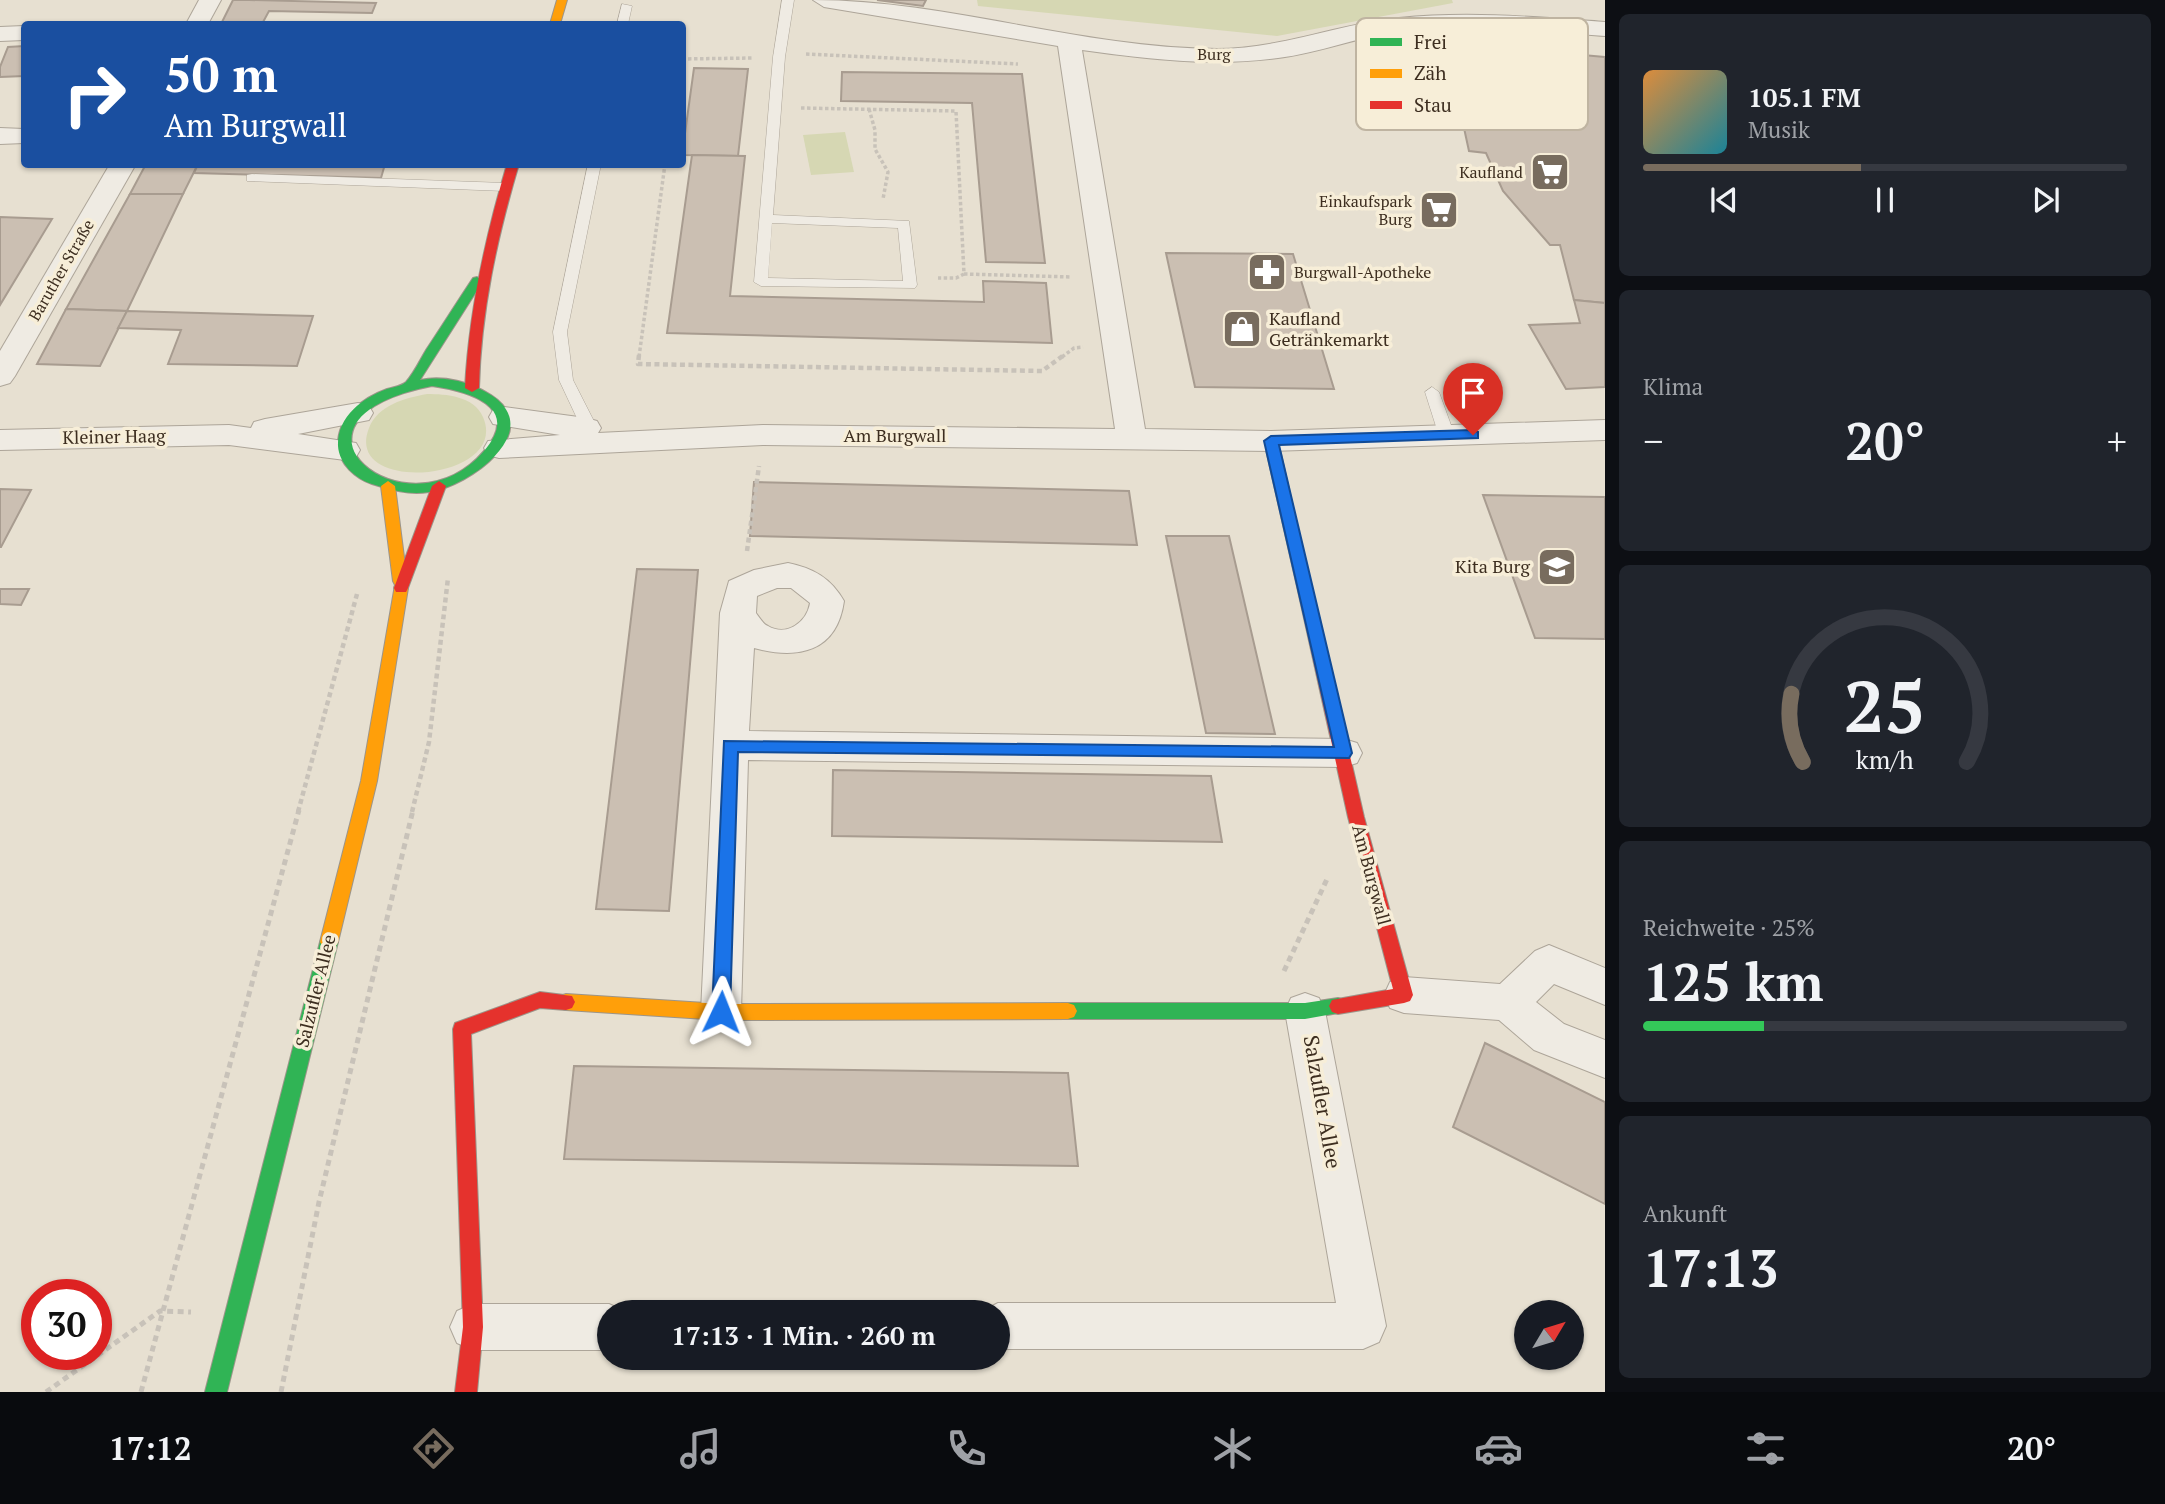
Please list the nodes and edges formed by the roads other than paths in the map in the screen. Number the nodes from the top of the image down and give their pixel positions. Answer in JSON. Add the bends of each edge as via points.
{"nodes":[{"id":1,"x":210,"y":0,"type":"edge"},
{"id":2,"x":562,"y":0,"type":"edge"},
{"id":3,"x":789,"y":0,"type":"edge"},
{"id":4,"x":824,"y":0,"type":"edge"},
{"id":5,"x":626,"y":6,"type":"dead end"},
{"id":6,"x":199,"y":21,"type":"edge"},
{"id":7,"x":556,"y":21,"type":"edge"},
{"id":8,"x":624,"y":21,"type":"edge"},
{"id":9,"x":21,"y":33,"type":"edge"},
{"id":10,"x":0,"y":34,"type":"edge"},
{"id":11,"x":1356,"y":34,"type":"edge"},
{"id":12,"x":1071,"y":54,"type":"junction"},
{"id":13,"x":0,"y":135,"type":"edge"},
{"id":14,"x":21,"y":136,"type":"edge"},
{"id":15,"x":121,"y":168,"type":"edge"},
{"id":16,"x":512,"y":168,"type":"edge"},
{"id":17,"x":594,"y":168,"type":"edge"},
{"id":18,"x":252,"y":178,"type":"dead end"},
{"id":19,"x":505,"y":187,"type":"junction"},
{"id":20,"x":766,"y":219,"type":"junction"},
{"id":21,"x":480,"y":277,"type":"junction"},
{"id":22,"x":0,"y":376,"type":"edge"},
{"id":23,"x":411,"y":384,"type":"junction"},
{"id":24,"x":472,"y":388,"type":"junction"},
{"id":25,"x":1432,"y":392,"type":"dead end"},
{"id":26,"x":358,"y":413,"type":"junction"},
{"id":27,"x":504,"y":417,"type":"junction"},
{"id":28,"x":590,"y":429,"type":"junction"},
{"id":29,"x":1605,"y":430,"type":"edge"},
{"id":30,"x":229,"y":435,"type":"junction"},
{"id":31,"x":1447,"y":436,"type":"junction"},
{"id":32,"x":1131,"y":437,"type":"junction"},
{"id":33,"x":659,"y":438,"type":"junction"},
{"id":34,"x":0,"y":440,"type":"edge"},
{"id":35,"x":1271,"y":441,"type":"junction"},
{"id":36,"x":499,"y":448,"type":"junction"},
{"id":37,"x":345,"y":450,"type":"junction"},
{"id":38,"x":388,"y":486,"type":"junction"},
{"id":39,"x":439,"y":486,"type":"junction"},
{"id":40,"x":401,"y":587,"type":"junction"},
{"id":41,"x":739,"y":601,"type":"road end"},
{"id":42,"x":730,"y":745,"type":"junction"},
{"id":43,"x":1343,"y":753,"type":"junction"},
{"id":44,"x":1605,"y":987,"type":"edge"},
{"id":45,"x":1404,"y":995,"type":"junction"},
{"id":46,"x":1508,"y":1003,"type":"junction"},
{"id":47,"x":1286,"y":1010,"type":"junction"},
{"id":48,"x":721,"y":1012,"type":"junction"},
{"id":49,"x":1605,"y":1059,"type":"edge"},
{"id":50,"x":1010,"y":1326,"type":"edge"},
{"id":51,"x":474,"y":1327,"type":"junction"},
{"id":52,"x":597,"y":1327,"type":"edge"},
{"id":53,"x":216,"y":1392,"type":"edge"},
{"id":54,"x":466,"y":1392,"type":"edge"}],
"edges":[{"from":1,"to":6,"type":"street"},
{"from":2,"to":7,"type":"main road"},
{"from":3,"to":20,"type":"lane"},
{"from":4,"to":12,"type":"street","name":"Burg"},
{"from":5,"to":8,"type":"lane"},
{"from":9,"to":10,"type":"street"},
{"from":11,"to":12,"type":"street","name":"Burg","via":[[1280,51],[1218,56],[1138,51]]},
{"from":12,"to":32,"type":"street"},
{"from":13,"to":14,"type":"street"},
{"from":15,"to":22,"type":"street","name":"Baruther Straße"},
{"from":16,"to":19,"type":"main road"},
{"from":17,"to":28,"type":"lane","via":[[560,332],[566,380]]},
{"from":18,"to":19,"type":"lane"},
{"from":19,"to":21,"type":"main road"},
{"from":20,"to":20,"type":"lane","via":[[761,282],[910,285],[904,223]]},
{"from":21,"to":23,"type":"main road"},
{"from":21,"to":24,"type":"main road"},
{"from":23,"to":24,"type":"main road","via":[[453,383]]},
{"from":23,"to":26,"type":"main road","via":[[372,400]]},
{"from":24,"to":27,"type":"main road","via":[[486,395]]},
{"from":25,"to":31,"type":"lane"},
{"from":26,"to":30,"type":"street","name":"Kleiner Haag"},
{"from":26,"to":37,"type":"main road","via":[[349,425]]},
{"from":27,"to":28,"type":"street","name":"Am Burgwall"},
{"from":27,"to":36,"type":"main road","via":[[505,433]]},
{"from":28,"to":33,"type":"street","name":"Am Burgwall"},
{"from":29,"to":31,"type":"street","name":"Am Burgwall"},
{"from":30,"to":34,"type":"street","name":"Kleiner Haag"},
{"from":30,"to":37,"type":"street","name":"Kleiner Haag"},
{"from":31,"to":35,"type":"street","name":"Am Burgwall"},
{"from":32,"to":33,"type":"street","name":"Am Burgwall"},
{"from":32,"to":35,"type":"street","name":"Am Burgwall"},
{"from":33,"to":36,"type":"street","name":"Am Burgwall"},
{"from":35,"to":43,"type":"main road","name":"Am Burgwall"},
{"from":36,"to":39,"type":"main road","via":[[465,478]]},
{"from":37,"to":38,"type":"main road","via":[[352,465],[367,478]]},
{"from":38,"to":39,"type":"main road"},
{"from":38,"to":40,"type":"main road","name":"Salzufler Allee"},
{"from":39,"to":40,"type":"main road","name":"Salzufler Allee"},
{"from":40,"to":53,"type":"main road","name":"Salzufler Allee","via":[[369,781]]},
{"from":41,"to":42,"type":"street"},
{"from":42,"to":43,"type":"street"},
{"from":42,"to":48,"type":"street"},
{"from":43,"to":45,"type":"main road","name":"Am Burgwall"},
{"from":44,"to":46,"type":"street","via":[[1549,963]]},
{"from":45,"to":46,"type":"street"},
{"from":45,"to":47,"type":"main road"},
{"from":46,"to":49,"type":"street","via":[[1549,1037]]},
{"from":47,"to":48,"type":"main road"},
{"from":47,"to":50,"type":"street","name":"Salzufler Allee","via":[[1363,1325]]},
{"from":48,"to":51,"type":"main road","via":[[540,1000],[461,1029]]},
{"from":51,"to":52,"type":"street"},
{"from":51,"to":54,"type":"main road"}]}
